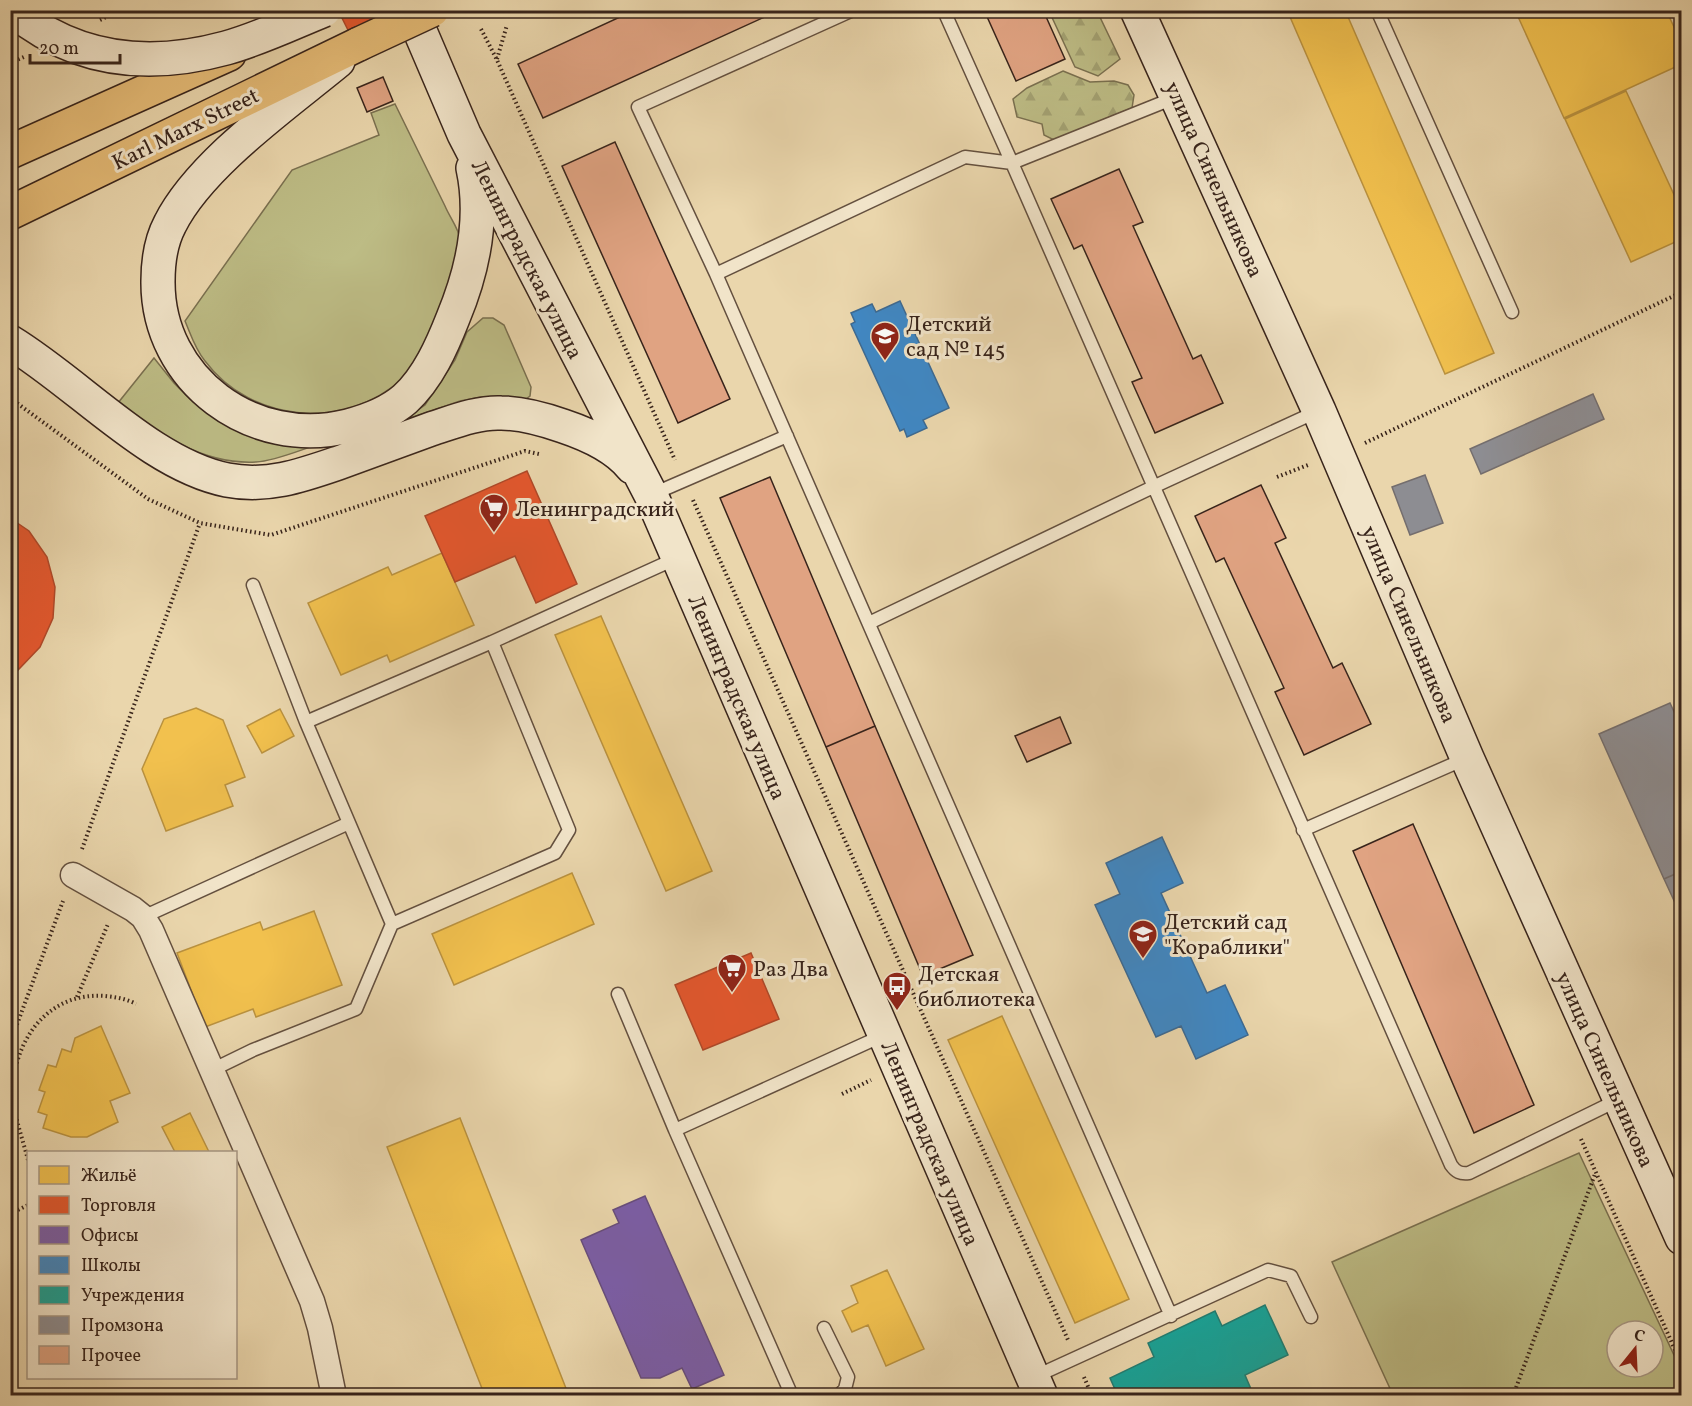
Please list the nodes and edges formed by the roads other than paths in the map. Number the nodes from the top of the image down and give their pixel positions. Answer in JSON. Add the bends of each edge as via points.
{"nodes":[{"id":1,"x":13,"y":10,"type":"edge"},
{"id":2,"x":326,"y":10,"type":"edge"},
{"id":3,"x":411,"y":10,"type":"edge"},
{"id":4,"x":432,"y":10,"type":"edge"},
{"id":5,"x":853,"y":10,"type":"edge"},
{"id":6,"x":1137,"y":10,"type":"edge"},
{"id":7,"x":1377,"y":10,"type":"edge"},
{"id":8,"x":944,"y":11,"type":"edge"},
{"id":9,"x":359,"y":44,"type":"junction"},
{"id":10,"x":1178,"y":96,"type":"junction"},
{"id":11,"x":464,"y":134,"type":"junction"},
{"id":12,"x":10,"y":152,"type":"edge"},
{"id":13,"x":1012,"y":163,"type":"junction"},
{"id":14,"x":10,"y":213,"type":"edge"},
{"id":15,"x":716,"y":274,"type":"junction"},
{"id":16,"x":1512,"y":312,"type":"dead end"},
{"id":17,"x":10,"y":342,"type":"edge"},
{"id":18,"x":1318,"y":411,"type":"junction"},
{"id":19,"x":787,"y":436,"type":"junction"},
{"id":20,"x":1153,"y":486,"type":"junction"},
{"id":21,"x":648,"y":489,"type":"junction"},
{"id":22,"x":678,"y":558,"type":"junction"},
{"id":23,"x":253,"y":585,"type":"dead end"},
{"id":24,"x":868,"y":623,"type":"junction"},
{"id":25,"x":492,"y":642,"type":"junction"},
{"id":26,"x":306,"y":722,"type":"junction"},
{"id":27,"x":1467,"y":758,"type":"junction"},
{"id":28,"x":349,"y":823,"type":"junction"},
{"id":29,"x":1303,"y":830,"type":"junction"},
{"id":30,"x":73,"y":875,"type":"road end"},
{"id":31,"x":143,"y":917,"type":"junction"},
{"id":32,"x":392,"y":924,"type":"junction"},
{"id":33,"x":618,"y":994,"type":"dead end"},
{"id":34,"x":884,"y":1035,"type":"junction"},
{"id":35,"x":212,"y":1070,"type":"junction"},
{"id":36,"x":1619,"y":1100,"type":"junction"},
{"id":37,"x":675,"y":1130,"type":"junction"},
{"id":38,"x":1682,"y":1238,"type":"edge"},
{"id":39,"x":1171,"y":1316,"type":"junction"},
{"id":40,"x":1311,"y":1317,"type":"dead end"},
{"id":41,"x":824,"y":1328,"type":"dead end"},
{"id":42,"x":1037,"y":1387,"type":"edge"},
{"id":43,"x":334,"y":1395,"type":"edge"},
{"id":44,"x":792,"y":1395,"type":"edge"},
{"id":45,"x":838,"y":1395,"type":"edge"}],
"edges":[{"from":1,"to":2,"type":"main road","bridge":true,"via":[[54,38],[92,53],[160,59],[228,48]]},
{"from":2,"to":12,"type":"main road","name":"Karl Marx Street","bridge":true},
{"from":3,"to":11,"type":"main road","name":"Ленинградская улица"},
{"from":4,"to":9,"type":"main road","name":"Karl Marx Street","bridge":true},
{"from":5,"to":15,"type":"lane","via":[[638,107]]},
{"from":6,"to":10,"type":"main road","name":"улица Синельникова"},
{"from":7,"to":16,"type":"lane"},
{"from":8,"to":13,"type":"lane"},
{"from":9,"to":11,"type":"main road","via":[[227,153],[188,195],[169,224],[158,270],[162,323],[180,361],[207,392],[258,422],[303,431],[357,424],[404,400],[427,370],[448,331],[466,284],[478,213]]},
{"from":9,"to":14,"type":"main road","name":"Karl Marx Street"},
{"from":10,"to":13,"type":"lane"},
{"from":10,"to":18,"type":"main road","name":"улица Синельникова"},
{"from":11,"to":21,"type":"main road","name":"Ленинградская улица"},
{"from":13,"to":15,"type":"lane","via":[[965,157]]},
{"from":13,"to":20,"type":"lane"},
{"from":15,"to":19,"type":"lane"},
{"from":17,"to":21,"type":"main road","via":[[154,448],[189,468],[226,480],[262,483],[302,476],[481,414],[501,412],[524,415],[593,439],[622,457]]},
{"from":18,"to":20,"type":"lane"},
{"from":18,"to":27,"type":"main road","name":"улица Синельникова"},
{"from":19,"to":21,"type":"lane","via":[[685,481]]},
{"from":19,"to":24,"type":"lane"},
{"from":20,"to":24,"type":"lane"},
{"from":20,"to":29,"type":"lane"},
{"from":21,"to":22,"type":"main road","name":"Ленинградская улица"},
{"from":22,"to":25,"type":"lane"},
{"from":22,"to":34,"type":"main road","name":"Ленинградская улица"},
{"from":23,"to":26,"type":"lane"},
{"from":24,"to":39,"type":"lane"},
{"from":25,"to":26,"type":"lane"},
{"from":25,"to":32,"type":"lane","via":[[569,830],[555,853]]},
{"from":26,"to":28,"type":"lane"},
{"from":27,"to":29,"type":"lane"},
{"from":27,"to":36,"type":"main road","name":"улица Синельникова"},
{"from":28,"to":31,"type":"lane"},
{"from":28,"to":32,"type":"lane"},
{"from":29,"to":36,"type":"lane","via":[[1455,1170],[1469,1173]]},
{"from":30,"to":31,"type":"street"},
{"from":31,"to":35,"type":"street"},
{"from":32,"to":35,"type":"lane","via":[[356,1009]]},
{"from":33,"to":37,"type":"lane"},
{"from":34,"to":37,"type":"lane"},
{"from":34,"to":42,"type":"main road","name":"Ленинградская улица"},
{"from":35,"to":43,"type":"street","via":[[312,1301]]},
{"from":36,"to":38,"type":"main road","name":"улица Синельникова"},
{"from":37,"to":44,"type":"lane"},
{"from":39,"to":40,"type":"lane","via":[[1268,1270],[1291,1276]]},
{"from":39,"to":42,"type":"lane","via":[[1076,1358]]},
{"from":41,"to":45,"type":"lane","via":[[848,1377],[845,1389]]}]}
